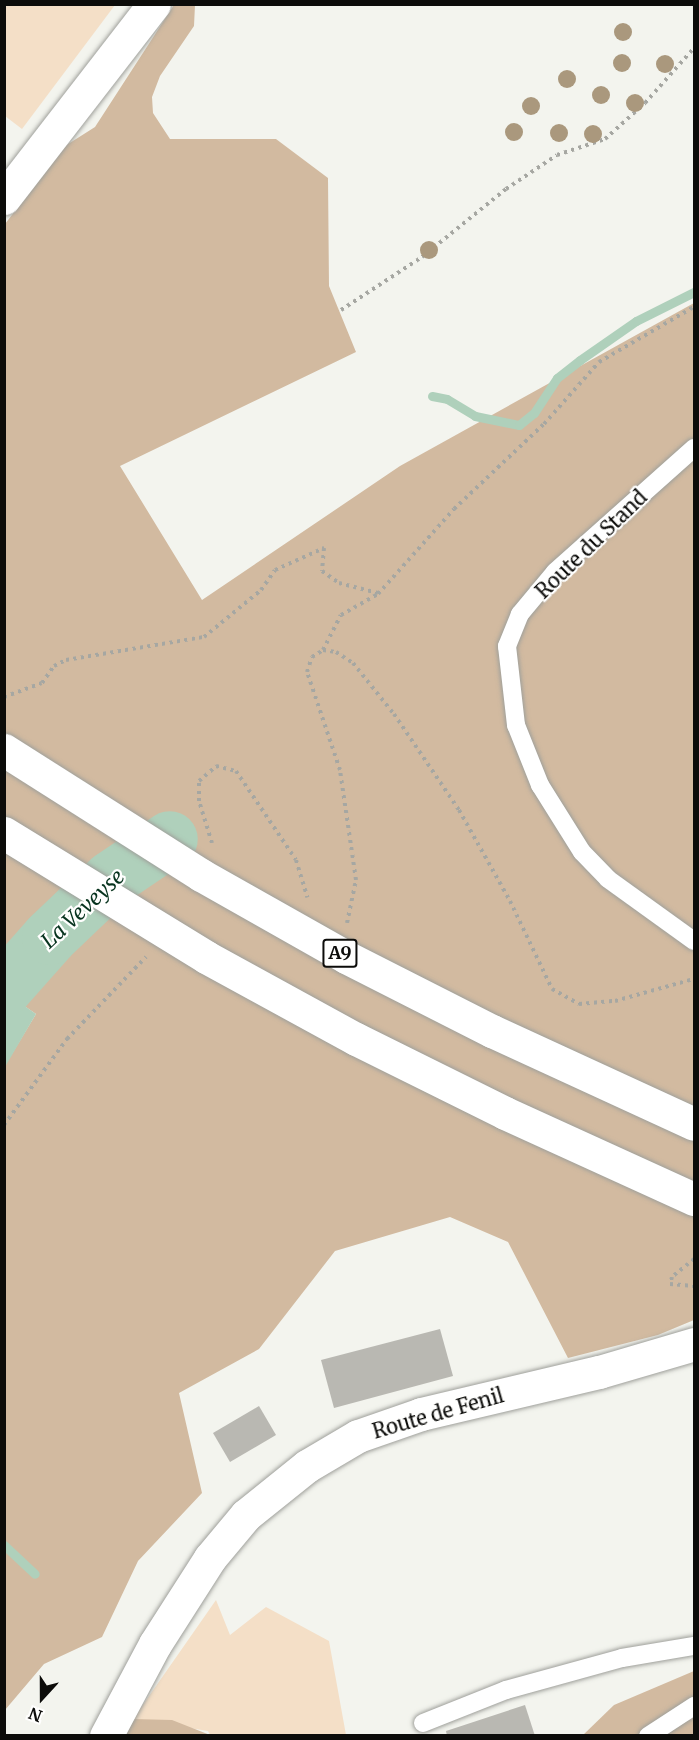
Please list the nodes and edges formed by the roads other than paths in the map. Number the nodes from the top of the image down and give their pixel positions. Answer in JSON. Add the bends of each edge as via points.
{"nodes":[{"id":1,"x":154,"y":4,"type":"edge"},
{"id":2,"x":4,"y":198,"type":"edge"},
{"id":3,"x":694,"y":448,"type":"edge"},
{"id":4,"x":4,"y":750,"type":"edge"},
{"id":5,"x":4,"y":833,"type":"edge"},
{"id":6,"x":694,"y":941,"type":"edge"},
{"id":7,"x":694,"y":1124,"type":"edge"},
{"id":8,"x":694,"y":1199,"type":"edge"},
{"id":9,"x":694,"y":1344,"type":"edge"},
{"id":10,"x":694,"y":1646,"type":"edge"},
{"id":11,"x":694,"y":1706,"type":"edge"},
{"id":12,"x":423,"y":1723,"type":"dead end"},
{"id":13,"x":106,"y":1736,"type":"edge"},
{"id":14,"x":648,"y":1736,"type":"edge"}],
"edges":[{"from":1,"to":2,"type":"main road"},
{"from":3,"to":6,"type":"lane","name":"Route du Stand","via":[[555,572],[520,614],[507,646],[516,725],[540,785],[576,843],[608,879]]},
{"from":4,"to":7,"type":"main road","number":"A9","bridge":true,"via":[[191,869],[336,951],[492,1032]]},
{"from":5,"to":8,"type":"main road","bridge":true,"via":[[155,927],[325,1023],[505,1113]]},
{"from":9,"to":13,"type":"main road","name":"Route de Fenil","via":[[599,1372],[421,1414],[358,1436],[307,1466],[246,1515],[210,1558],[155,1644]]},
{"from":10,"to":12,"type":"lane","via":[[622,1658],[506,1690]]},
{"from":11,"to":14,"type":"lane"}]}
